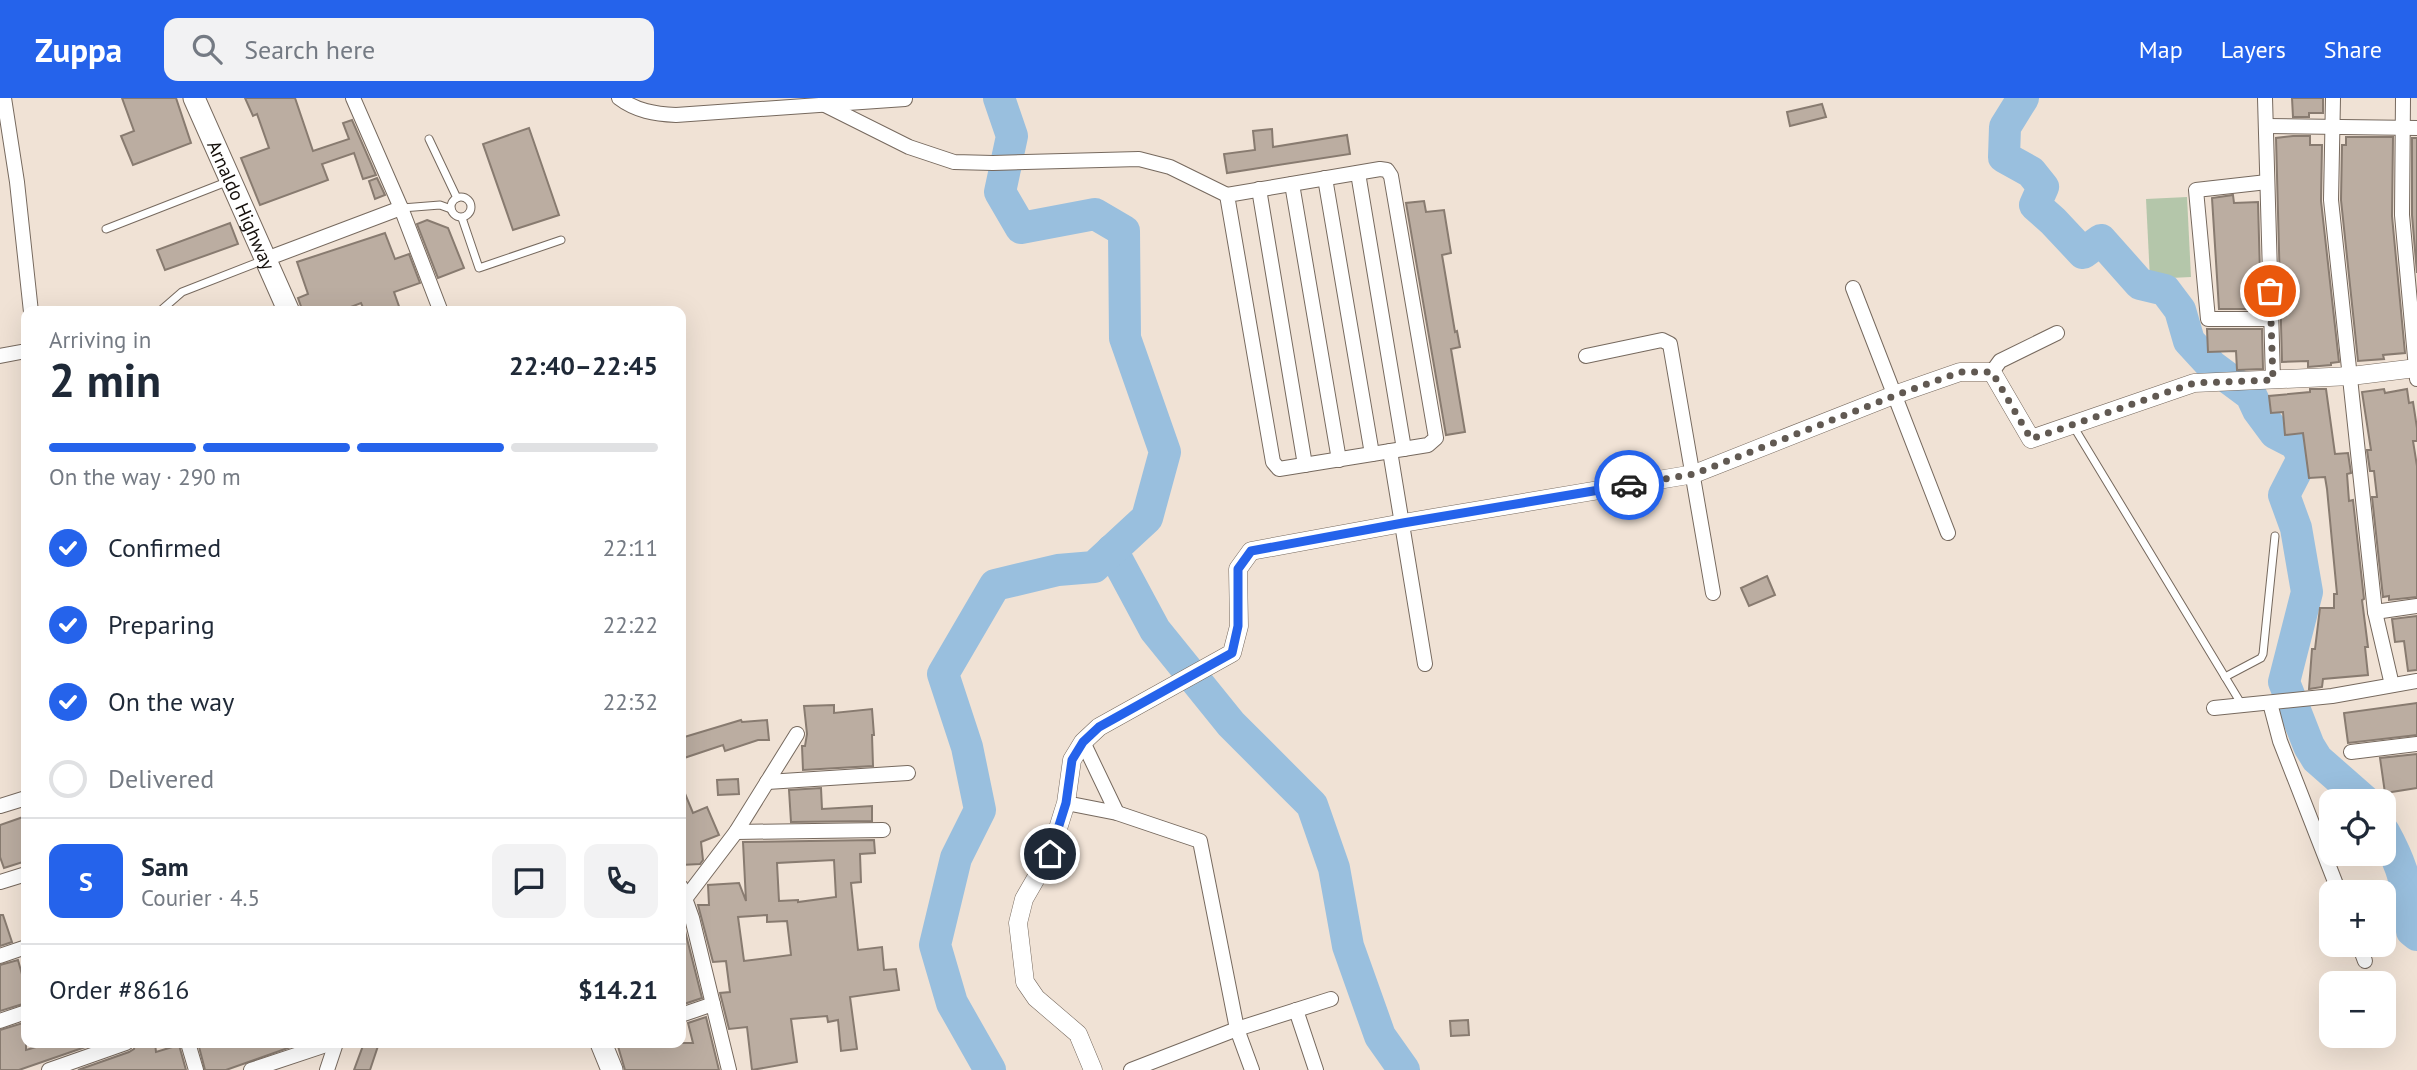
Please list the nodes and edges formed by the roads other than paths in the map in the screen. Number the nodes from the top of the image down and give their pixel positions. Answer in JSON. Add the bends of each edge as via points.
{"nodes":[{"id":1,"x":4,"y":98,"type":"edge"},
{"id":2,"x":194,"y":98,"type":"edge"},
{"id":3,"x":353,"y":98,"type":"edge"},
{"id":4,"x":619,"y":98,"type":"edge"},
{"id":5,"x":2265,"y":98,"type":"edge"},
{"id":6,"x":2333,"y":98,"type":"edge"},
{"id":7,"x":2403,"y":98,"type":"edge"},
{"id":8,"x":905,"y":99,"type":"edge"},
{"id":9,"x":825,"y":105,"type":"junction"},
{"id":10,"x":2266,"y":126,"type":"junction"},
{"id":11,"x":2333,"y":127,"type":"junction"},
{"id":12,"x":2410,"y":128,"type":"edge"},
{"id":13,"x":429,"y":139,"type":"dead end"},
{"id":14,"x":1358,"y":173,"type":"junction"},
{"id":15,"x":1325,"y":178,"type":"junction"},
{"id":16,"x":231,"y":180,"type":"junction"},
{"id":17,"x":2267,"y":182,"type":"junction"},
{"id":18,"x":1292,"y":184,"type":"junction"},
{"id":19,"x":1259,"y":189,"type":"junction"},
{"id":20,"x":1227,"y":195,"type":"junction"},
{"id":21,"x":457,"y":198,"type":"junction"},
{"id":22,"x":401,"y":208,"type":"junction"},
{"id":23,"x":450,"y":209,"type":"junction"},
{"id":24,"x":462,"y":218,"type":"junction"},
{"id":25,"x":106,"y":229,"type":"dead end"},
{"id":26,"x":561,"y":240,"type":"dead end"},
{"id":27,"x":266,"y":259,"type":"junction"},
{"id":28,"x":1853,"y":288,"type":"dead end"},
{"id":29,"x":30,"y":306,"type":"edge"},
{"id":30,"x":166,"y":306,"type":"edge"},
{"id":31,"x":286,"y":306,"type":"edge"},
{"id":32,"x":439,"y":306,"type":"edge"},
{"id":33,"x":2271,"y":319,"type":"junction"},
{"id":34,"x":2057,"y":333,"type":"dead end"},
{"id":35,"x":21,"y":352,"type":"edge"},
{"id":36,"x":0,"y":356,"type":"edge"},
{"id":37,"x":1586,"y":356,"type":"dead end"},
{"id":38,"x":1992,"y":372,"type":"junction"},
{"id":39,"x":2417,"y":372,"type":"edge"},
{"id":40,"x":2351,"y":376,"type":"junction"},
{"id":41,"x":2273,"y":380,"type":"junction"},
{"id":42,"x":1894,"y":396,"type":"junction"},
{"id":43,"x":2072,"y":424,"type":"junction"},
{"id":44,"x":1397,"y":450,"type":"junction"},
{"id":45,"x":1372,"y":454,"type":"junction"},
{"id":46,"x":1339,"y":460,"type":"junction"},
{"id":47,"x":1305,"y":465,"type":"junction"},
{"id":48,"x":1694,"y":474,"type":"junction"},
{"id":49,"x":1403,"y":523,"type":"junction"},
{"id":50,"x":1948,"y":533,"type":"dead end"},
{"id":51,"x":2276,"y":536,"type":"dead end"},
{"id":52,"x":1713,"y":593,"type":"dead end"},
{"id":53,"x":2417,"y":607,"type":"edge"},
{"id":54,"x":2375,"y":612,"type":"junction"},
{"id":55,"x":1425,"y":664,"type":"dead end"},
{"id":56,"x":2225,"y":677,"type":"junction"},
{"id":57,"x":2417,"y":681,"type":"edge"},
{"id":58,"x":2392,"y":685,"type":"junction"},
{"id":59,"x":2270,"y":702,"type":"junction"},
{"id":60,"x":2242,"y":705,"type":"junction"},
{"id":61,"x":2214,"y":708,"type":"dead end"},
{"id":62,"x":797,"y":734,"type":"dead end"},
{"id":63,"x":1083,"y":742,"type":"junction"},
{"id":64,"x":2417,"y":744,"type":"edge"},
{"id":65,"x":2351,"y":752,"type":"dead end"},
{"id":66,"x":908,"y":773,"type":"dead end"},
{"id":67,"x":767,"y":782,"type":"junction"},
{"id":68,"x":21,"y":799,"type":"edge"},
{"id":69,"x":1066,"y":803,"type":"junction"},
{"id":70,"x":0,"y":806,"type":"edge"},
{"id":71,"x":1117,"y":813,"type":"junction"},
{"id":72,"x":883,"y":830,"type":"dead end"},
{"id":73,"x":736,"y":832,"type":"junction"},
{"id":74,"x":21,"y":876,"type":"edge"},
{"id":75,"x":2334,"y":880,"type":"edge"},
{"id":76,"x":0,"y":882,"type":"edge"},
{"id":77,"x":686,"y":890,"type":"edge"},
{"id":78,"x":686,"y":901,"type":"edge"},
{"id":79,"x":21,"y":949,"type":"edge"},
{"id":80,"x":0,"y":956,"type":"edge"},
{"id":81,"x":2364,"y":957,"type":"edge"},
{"id":82,"x":2365,"y":961,"type":"dead end"},
{"id":83,"x":1331,"y":999,"type":"dead end"},
{"id":84,"x":713,"y":1004,"type":"junction"},
{"id":85,"x":1296,"y":1010,"type":"junction"},
{"id":86,"x":686,"y":1012,"type":"edge"},
{"id":87,"x":21,"y":1014,"type":"edge"},
{"id":88,"x":0,"y":1021,"type":"edge"},
{"id":89,"x":1237,"y":1029,"type":"junction"},
{"id":90,"x":112,"y":1048,"type":"edge"},
{"id":91,"x":189,"y":1048,"type":"edge"},
{"id":92,"x":319,"y":1048,"type":"edge"},
{"id":93,"x":333,"y":1048,"type":"edge"},
{"id":94,"x":602,"y":1048,"type":"edge"},
{"id":95,"x":58,"y":1068,"type":"edge"},
{"id":96,"x":196,"y":1070,"type":"edge"},
{"id":97,"x":251,"y":1070,"type":"edge"},
{"id":98,"x":327,"y":1070,"type":"edge"},
{"id":99,"x":612,"y":1070,"type":"edge"},
{"id":100,"x":729,"y":1070,"type":"edge"},
{"id":101,"x":1093,"y":1070,"type":"edge"},
{"id":102,"x":1131,"y":1070,"type":"edge"},
{"id":103,"x":1252,"y":1070,"type":"edge"},
{"id":104,"x":1316,"y":1070,"type":"edge"}],
"edges":[{"from":1,"to":29,"type":"street"},
{"from":2,"to":16,"type":"main road","name":"Arnaldo Highway"},
{"from":3,"to":22,"type":"street"},
{"from":4,"to":9,"type":"street","via":[[640,110],[676,116]]},
{"from":5,"to":10,"type":"street"},
{"from":6,"to":11,"type":"street"},
{"from":7,"to":12,"type":"street"},
{"from":8,"to":9,"type":"street"},
{"from":9,"to":20,"type":"street","via":[[924,153],[954,162],[1139,159],[1170,167]]},
{"from":10,"to":11,"type":"street"},
{"from":10,"to":17,"type":"street"},
{"from":11,"to":12,"type":"street"},
{"from":11,"to":40,"type":"street","via":[[2331,200]]},
{"from":12,"to":39,"type":"street","via":[[2402,215]]},
{"from":13,"to":21,"type":"lane"},
{"from":14,"to":15,"type":"street"},
{"from":14,"to":44,"type":"street"},
{"from":14,"to":44,"type":"street","via":[[1384,169],[1391,176],[1436,434],[1432,443]]},
{"from":15,"to":18,"type":"street"},
{"from":15,"to":45,"type":"street"},
{"from":16,"to":25,"type":"lane"},
{"from":16,"to":27,"type":"main road","name":"Arnaldo Highway"},
{"from":17,"to":33,"type":"street"},
{"from":17,"to":33,"type":"street","via":[[2196,190],[2208,319]]},
{"from":18,"to":19,"type":"street"},
{"from":18,"to":46,"type":"street"},
{"from":19,"to":20,"type":"street"},
{"from":19,"to":47,"type":"street"},
{"from":20,"to":47,"type":"street","via":[[1274,466]]},
{"from":21,"to":23,"type":"lane"},
{"from":21,"to":24,"type":"lane","via":[[471,205]]},
{"from":22,"to":23,"type":"lane","via":[[440,205]]},
{"from":22,"to":27,"type":"street"},
{"from":22,"to":32,"type":"street"},
{"from":23,"to":24,"type":"lane"},
{"from":24,"to":26,"type":"lane","via":[[480,268]]},
{"from":27,"to":30,"type":"lane","via":[[182,292]]},
{"from":27,"to":31,"type":"main road","name":"Arnaldo Highway"},
{"from":28,"to":42,"type":"street"},
{"from":33,"to":41,"type":"street"},
{"from":34,"to":38,"type":"street","via":[[2000,361]]},
{"from":35,"to":36,"type":"street"},
{"from":37,"to":48,"type":"street","via":[[1662,340],[1670,344]]},
{"from":38,"to":42,"type":"street","via":[[1960,372]]},
{"from":38,"to":43,"type":"street","via":[[2031,439]]},
{"from":39,"to":40,"type":"street"},
{"from":40,"to":41,"type":"street"},
{"from":40,"to":54,"type":"street"},
{"from":41,"to":43,"type":"street","via":[[2194,383]]},
{"from":42,"to":48,"type":"street"},
{"from":42,"to":50,"type":"street"},
{"from":43,"to":56,"type":"lane"},
{"from":44,"to":45,"type":"street"},
{"from":44,"to":49,"type":"street"},
{"from":45,"to":46,"type":"street"},
{"from":46,"to":47,"type":"street"},
{"from":48,"to":49,"type":"street"},
{"from":48,"to":52,"type":"street"},
{"from":49,"to":55,"type":"street"},
{"from":49,"to":63,"type":"street","via":[[1251,551],[1238,569],[1238,626],[1232,653],[1099,727]]},
{"from":51,"to":56,"type":"lane","via":[[2263,654]]},
{"from":53,"to":54,"type":"street"},
{"from":54,"to":58,"type":"street"},
{"from":56,"to":60,"type":"lane"},
{"from":57,"to":58,"type":"street"},
{"from":58,"to":59,"type":"street"},
{"from":59,"to":60,"type":"street"},
{"from":59,"to":75,"type":"street","via":[[2280,741]]},
{"from":60,"to":61,"type":"street"},
{"from":62,"to":67,"type":"street"},
{"from":63,"to":69,"type":"street","via":[[1072,760]]},
{"from":63,"to":71,"type":"street"},
{"from":64,"to":65,"type":"street"},
{"from":66,"to":67,"type":"street"},
{"from":67,"to":73,"type":"street"},
{"from":68,"to":70,"type":"street"},
{"from":69,"to":71,"type":"street"},
{"from":69,"to":101,"type":"street","via":[[1050,854],[1024,899],[1018,923],[1025,982],[1036,998],[1078,1034]]},
{"from":71,"to":89,"type":"street","via":[[1200,841]]},
{"from":72,"to":73,"type":"street"},
{"from":73,"to":77,"type":"street"},
{"from":74,"to":76,"type":"street"},
{"from":78,"to":84,"type":"street"},
{"from":79,"to":80,"type":"street"},
{"from":81,"to":82,"type":"street"},
{"from":83,"to":85,"type":"street"},
{"from":84,"to":86,"type":"street"},
{"from":84,"to":100,"type":"street"},
{"from":85,"to":89,"type":"street"},
{"from":85,"to":104,"type":"street"},
{"from":87,"to":88,"type":"street"},
{"from":89,"to":102,"type":"street"},
{"from":89,"to":103,"type":"street"},
{"from":90,"to":95,"type":"street"},
{"from":91,"to":96,"type":"street"},
{"from":92,"to":97,"type":"street"},
{"from":93,"to":98,"type":"street"},
{"from":94,"to":99,"type":"main road"}]}
